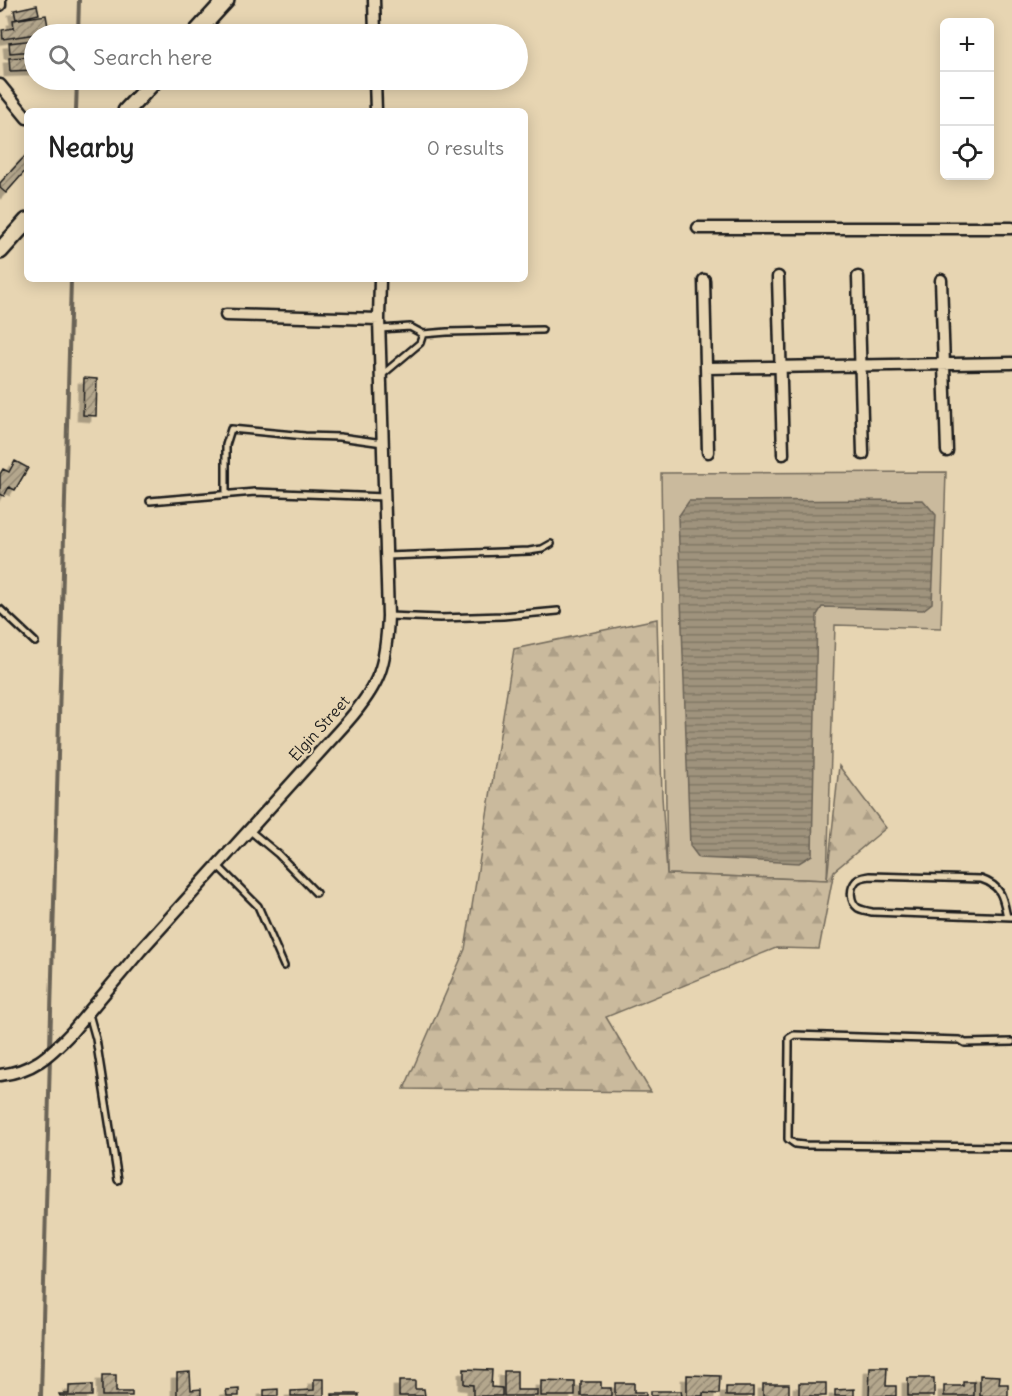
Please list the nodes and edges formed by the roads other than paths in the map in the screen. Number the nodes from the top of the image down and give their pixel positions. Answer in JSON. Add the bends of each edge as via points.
{"nodes":[{"id":1,"x":0,"y":0,"type":"edge"},
{"id":2,"x":226,"y":0,"type":"edge"},
{"id":3,"x":374,"y":0,"type":"edge"},
{"id":4,"x":0,"y":5,"type":"edge"},
{"id":5,"x":204,"y":24,"type":"edge"},
{"id":6,"x":375,"y":24,"type":"edge"},
{"id":7,"x":0,"y":85,"type":"edge"},
{"id":8,"x":146,"y":90,"type":"edge"},
{"id":9,"x":375,"y":90,"type":"edge"},
{"id":10,"x":129,"y":108,"type":"edge"},
{"id":11,"x":376,"y":108,"type":"edge"},
{"id":12,"x":24,"y":114,"type":"edge"},
{"id":13,"x":24,"y":224,"type":"edge"},
{"id":14,"x":698,"y":228,"type":"dead end"},
{"id":15,"x":1012,"y":228,"type":"edge"},
{"id":16,"x":0,"y":251,"type":"edge"},
{"id":17,"x":778,"y":277,"type":"dead end"},
{"id":18,"x":858,"y":277,"type":"dead end"},
{"id":19,"x":704,"y":280,"type":"dead end"},
{"id":20,"x":941,"y":280,"type":"dead end"},
{"id":21,"x":380,"y":282,"type":"edge"},
{"id":22,"x":226,"y":315,"type":"dead end"},
{"id":23,"x":379,"y":324,"type":"junction"},
{"id":24,"x":542,"y":330,"type":"dead end"},
{"id":25,"x":423,"y":334,"type":"junction"},
{"id":26,"x":1012,"y":363,"type":"edge"},
{"id":27,"x":945,"y":364,"type":"junction"},
{"id":28,"x":861,"y":366,"type":"junction"},
{"id":29,"x":781,"y":367,"type":"junction"},
{"id":30,"x":706,"y":368,"type":"junction"},
{"id":31,"x":381,"y":376,"type":"junction"},
{"id":32,"x":383,"y":443,"type":"junction"},
{"id":33,"x":947,"y":451,"type":"dead end"},
{"id":34,"x":708,"y":452,"type":"dead end"},
{"id":35,"x":783,"y":454,"type":"dead end"},
{"id":36,"x":863,"y":454,"type":"dead end"},
{"id":37,"x":226,"y":494,"type":"junction"},
{"id":38,"x":385,"y":497,"type":"junction"},
{"id":39,"x":150,"y":501,"type":"dead end"},
{"id":40,"x":551,"y":544,"type":"dead end"},
{"id":41,"x":386,"y":556,"type":"junction"},
{"id":42,"x":0,"y":609,"type":"edge"},
{"id":43,"x":558,"y":611,"type":"dead end"},
{"id":44,"x":388,"y":616,"type":"junction"},
{"id":45,"x":35,"y":642,"type":"dead end"},
{"id":46,"x":249,"y":830,"type":"junction"},
{"id":47,"x":217,"y":865,"type":"junction"},
{"id":48,"x":316,"y":893,"type":"dead end"},
{"id":49,"x":1010,"y":917,"type":"edge"},
{"id":50,"x":284,"y":966,"type":"dead end"},
{"id":51,"x":89,"y":1012,"type":"junction"},
{"id":52,"x":1012,"y":1042,"type":"edge"},
{"id":53,"x":0,"y":1075,"type":"edge"},
{"id":54,"x":1012,"y":1147,"type":"edge"},
{"id":55,"x":118,"y":1180,"type":"dead end"}],
"edges":[{"from":1,"to":4,"type":"street"},
{"from":2,"to":5,"type":"street"},
{"from":3,"to":6,"type":"street"},
{"from":7,"to":12,"type":"street"},
{"from":8,"to":10,"type":"street"},
{"from":9,"to":11,"type":"street"},
{"from":13,"to":16,"type":"street"},
{"from":14,"to":15,"type":"street"},
{"from":17,"to":29,"type":"street"},
{"from":18,"to":28,"type":"street"},
{"from":19,"to":30,"type":"street"},
{"from":20,"to":27,"type":"street"},
{"from":21,"to":23,"type":"street","name":"Elgin Street"},
{"from":22,"to":23,"type":"street"},
{"from":23,"to":25,"type":"lane","via":[[410,327]]},
{"from":23,"to":31,"type":"street","name":"Elgin Street"},
{"from":24,"to":25,"type":"lane"},
{"from":25,"to":31,"type":"lane","via":[[420,343]]},
{"from":26,"to":27,"type":"street"},
{"from":27,"to":28,"type":"street"},
{"from":27,"to":33,"type":"street"},
{"from":28,"to":29,"type":"street"},
{"from":28,"to":36,"type":"street"},
{"from":29,"to":30,"type":"street"},
{"from":29,"to":35,"type":"street"},
{"from":30,"to":34,"type":"street"},
{"from":31,"to":32,"type":"street","name":"Elgin Street"},
{"from":32,"to":37,"type":"lane","via":[[231,429],[226,445]]},
{"from":32,"to":38,"type":"street","name":"Elgin Street"},
{"from":37,"to":38,"type":"lane"},
{"from":37,"to":39,"type":"lane"},
{"from":38,"to":41,"type":"street","name":"Elgin Street"},
{"from":40,"to":41,"type":"lane","via":[[529,551]]},
{"from":41,"to":44,"type":"street","name":"Elgin Street"},
{"from":42,"to":45,"type":"lane"},
{"from":43,"to":44,"type":"lane","via":[[482,617]]},
{"from":44,"to":46,"type":"street","name":"Elgin Street","via":[[387,646],[374,687]]},
{"from":46,"to":47,"type":"street","name":"Elgin Street"},
{"from":46,"to":48,"type":"lane"},
{"from":47,"to":50,"type":"lane","via":[[258,906]]},
{"from":47,"to":51,"type":"street","name":"Elgin Street"},
{"from":49,"to":49,"type":"lane","via":[[872,912],[857,907],[851,894],[856,880],[870,876],[981,879],[999,890]]},
{"from":51,"to":53,"type":"street","name":"Elgin Street","via":[[36,1064]]},
{"from":51,"to":55,"type":"lane"},
{"from":52,"to":54,"type":"lane","via":[[794,1035],[789,1038],[788,1139],[804,1145]]}]}
